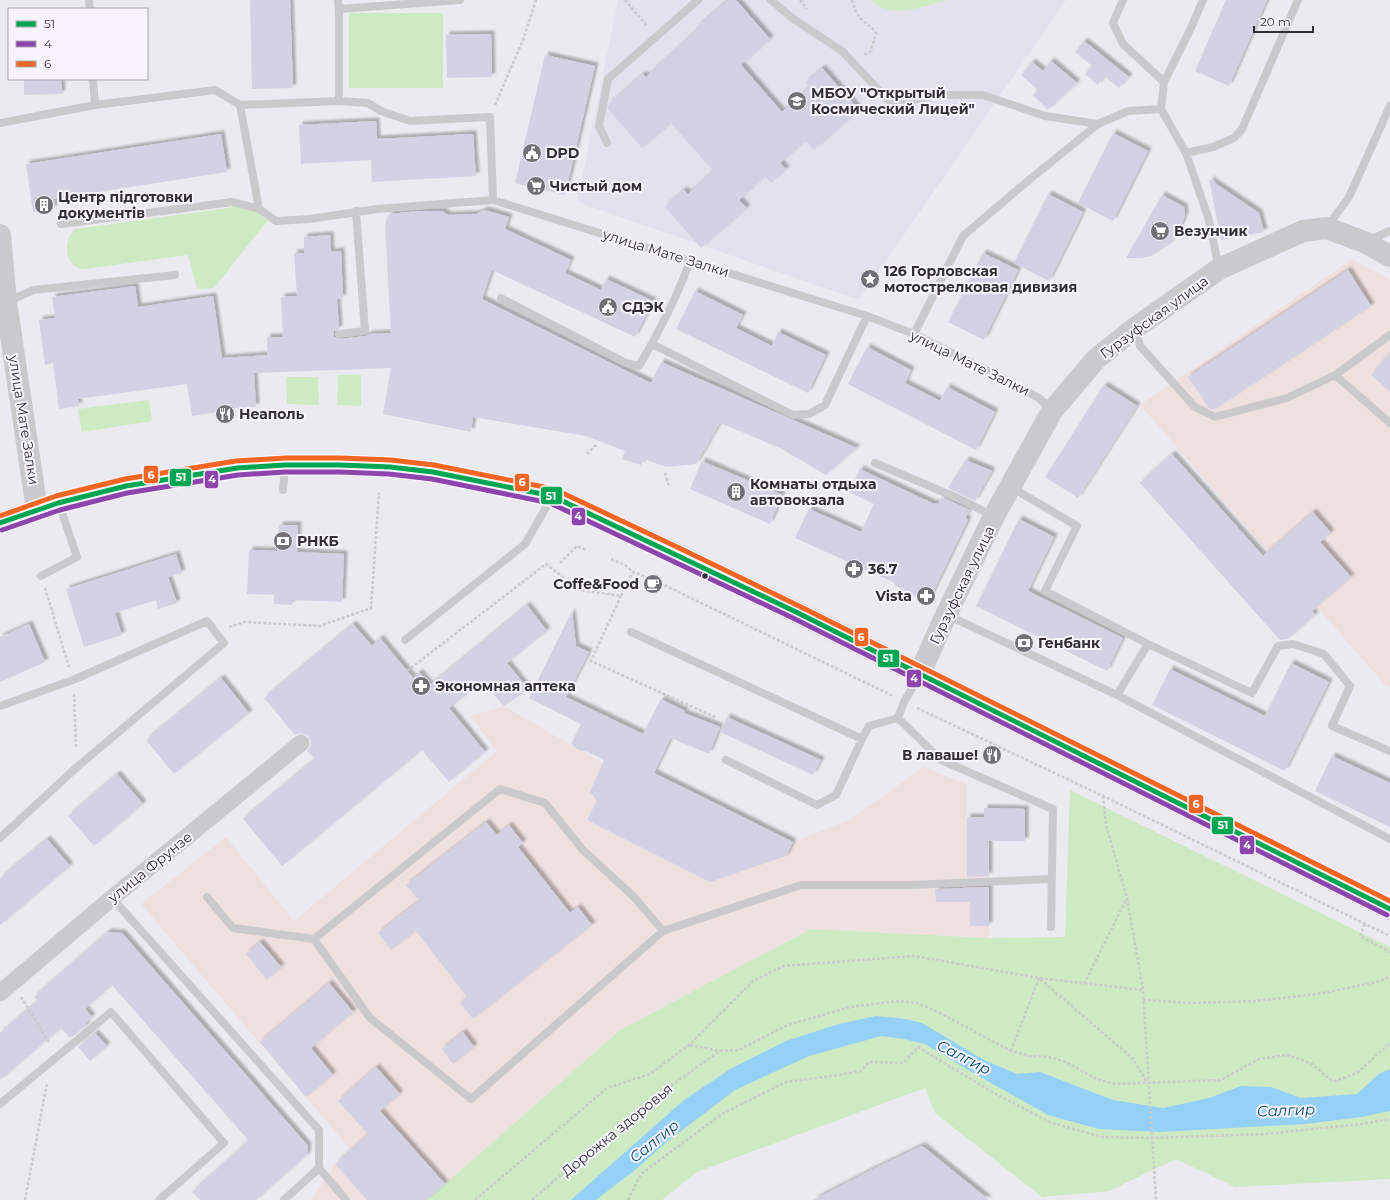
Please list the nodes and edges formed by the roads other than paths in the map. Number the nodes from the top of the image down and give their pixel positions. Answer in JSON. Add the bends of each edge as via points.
{"nodes":[{"id":1,"x":338,"y":0,"type":"edge"},
{"id":2,"x":460,"y":0,"type":"edge"},
{"id":3,"x":698,"y":0,"type":"edge"},
{"id":4,"x":771,"y":0,"type":"edge"},
{"id":5,"x":1123,"y":0,"type":"edge"},
{"id":6,"x":1203,"y":0,"type":"edge"},
{"id":7,"x":1298,"y":0,"type":"edge"},
{"id":8,"x":339,"y":9,"type":"junction"},
{"id":9,"x":94,"y":80,"type":"edge"},
{"id":10,"x":1164,"y":82,"type":"junction"},
{"id":11,"x":339,"y":101,"type":"junction"},
{"id":12,"x":95,"y":105,"type":"junction"},
{"id":13,"x":240,"y":105,"type":"junction"},
{"id":14,"x":1390,"y":106,"type":"edge"},
{"id":15,"x":1161,"y":109,"type":"junction"},
{"id":16,"x":0,"y":123,"type":"edge"},
{"id":17,"x":1098,"y":124,"type":"junction"},
{"id":18,"x":607,"y":143,"type":"dead end"},
{"id":19,"x":1186,"y":153,"type":"junction"},
{"id":20,"x":493,"y":200,"type":"junction"},
{"id":21,"x":259,"y":209,"type":"junction"},
{"id":22,"x":356,"y":211,"type":"junction"},
{"id":23,"x":61,"y":224,"type":"dead end"},
{"id":24,"x":1327,"y":228,"type":"junction"},
{"id":25,"x":1390,"y":231,"type":"edge"},
{"id":26,"x":0,"y":235,"type":"edge"},
{"id":27,"x":1364,"y":242,"type":"junction"},
{"id":28,"x":1390,"y":256,"type":"edge"},
{"id":29,"x":690,"y":261,"type":"junction"},
{"id":30,"x":1219,"y":269,"type":"junction"},
{"id":31,"x":175,"y":275,"type":"dead end"},
{"id":32,"x":501,"y":298,"type":"dead end"},
{"id":33,"x":3,"y":302,"type":"edge"},
{"id":34,"x":867,"y":316,"type":"junction"},
{"id":35,"x":1135,"y":328,"type":"junction"},
{"id":36,"x":339,"y":334,"type":"dead end"},
{"id":37,"x":914,"y":334,"type":"junction"},
{"id":38,"x":1390,"y":335,"type":"edge"},
{"id":39,"x":652,"y":344,"type":"junction"},
{"id":40,"x":1335,"y":375,"type":"junction"},
{"id":41,"x":1052,"y":410,"type":"junction"},
{"id":42,"x":1390,"y":423,"type":"edge"},
{"id":43,"x":875,"y":464,"type":"dead end"},
{"id":44,"x":285,"y":465,"type":"junction"},
{"id":45,"x":1010,"y":487,"type":"junction"},
{"id":46,"x":283,"y":490,"type":"dead end"},
{"id":47,"x":552,"y":496,"type":"junction"},
{"id":48,"x":58,"y":503,"type":"junction"},
{"id":49,"x":37,"y":510,"type":"junction"},
{"id":50,"x":994,"y":516,"type":"junction"},
{"id":51,"x":0,"y":523,"type":"edge"},
{"id":52,"x":41,"y":576,"type":"dead end"},
{"id":53,"x":946,"y":615,"type":"junction"},
{"id":54,"x":631,"y":632,"type":"dead end"},
{"id":55,"x":406,"y":640,"type":"dead end"},
{"id":56,"x":1148,"y":644,"type":"junction"},
{"id":57,"x":920,"y":673,"type":"junction"},
{"id":58,"x":1117,"y":695,"type":"junction"},
{"id":59,"x":0,"y":706,"type":"edge"},
{"id":60,"x":898,"y":718,"type":"junction"},
{"id":61,"x":862,"y":739,"type":"junction"},
{"id":62,"x":301,"y":743,"type":"dead end"},
{"id":63,"x":1390,"y":751,"type":"edge"},
{"id":64,"x":726,"y":760,"type":"dead end"},
{"id":65,"x":0,"y":838,"type":"edge"},
{"id":66,"x":1390,"y":839,"type":"edge"},
{"id":67,"x":1052,"y":879,"type":"junction"},
{"id":68,"x":207,"y":897,"type":"dead end"},
{"id":69,"x":112,"y":898,"type":"junction"},
{"id":70,"x":1390,"y":909,"type":"edge"},
{"id":71,"x":1051,"y":927,"type":"dead end"},
{"id":72,"x":663,"y":931,"type":"junction"},
{"id":73,"x":314,"y":939,"type":"junction"},
{"id":74,"x":0,"y":993,"type":"edge"},
{"id":75,"x":0,"y":1104,"type":"edge"},
{"id":76,"x":319,"y":1168,"type":"junction"},
{"id":77,"x":159,"y":1200,"type":"edge"},
{"id":78,"x":284,"y":1200,"type":"edge"},
{"id":79,"x":346,"y":1200,"type":"edge"}],
"edges":[{"from":1,"to":8,"type":"lane"},
{"from":2,"to":8,"type":"lane"},
{"from":3,"to":18,"type":"lane","via":[[608,79],[599,126]]},
{"from":4,"to":17,"type":"lane","via":[[792,18],[842,51],[888,100],[912,100],[937,95],[983,95],[1045,116]]},
{"from":5,"to":10,"type":"lane","via":[[1113,23],[1123,44]]},
{"from":6,"to":10,"type":"lane"},
{"from":7,"to":19,"type":"lane","via":[[1242,129],[1234,138],[1213,147]]},
{"from":8,"to":11,"type":"lane"},
{"from":9,"to":12,"type":"lane"},
{"from":10,"to":15,"type":"lane"},
{"from":11,"to":13,"type":"lane"},
{"from":11,"to":20,"type":"lane","via":[[368,103],[381,111],[410,121],[490,117]]},
{"from":12,"to":13,"type":"lane","via":[[215,90]]},
{"from":12,"to":16,"type":"lane"},
{"from":13,"to":21,"type":"lane"},
{"from":14,"to":24,"type":"lane","via":[[1349,197]]},
{"from":15,"to":17,"type":"lane","via":[[1128,111]]},
{"from":15,"to":19,"type":"lane"},
{"from":17,"to":37,"type":"lane","via":[[964,236]]},
{"from":19,"to":30,"type":"lane","via":[[1209,220]]},
{"from":20,"to":22,"type":"lane","name":"улица Мате Залки"},
{"from":20,"to":29,"type":"lane","name":"улица Мате Залки"},
{"from":21,"to":22,"type":"lane","name":"улица Мате Залки","via":[[276,221],[310,219]]},
{"from":21,"to":23,"type":"lane","via":[[233,202]]},
{"from":22,"to":36,"type":"lane","via":[[366,331]]},
{"from":24,"to":27,"type":"main road","name":"Гурзуфская улица"},
{"from":24,"to":30,"type":"main road","name":"Гурзуфская улица","via":[[1303,231]]},
{"from":25,"to":27,"type":"lane"},
{"from":26,"to":33,"type":"main road","name":"улица Мате Залки"},
{"from":27,"to":28,"type":"main road","name":"Гурзуфская улица"},
{"from":29,"to":34,"type":"lane","name":"улица Мате Залки"},
{"from":29,"to":39,"type":"lane","via":[[683,282]]},
{"from":30,"to":35,"type":"main road","name":"Гурзуфская улица"},
{"from":31,"to":33,"type":"lane","via":[[33,290]]},
{"from":32,"to":39,"type":"lane","via":[[626,363],[639,366]]},
{"from":33,"to":49,"type":"main road","name":"улица Мате Залки"},
{"from":34,"to":37,"type":"lane","name":"улица Мате Залки"},
{"from":34,"to":39,"type":"lane","via":[[825,405],[809,414],[793,415]]},
{"from":35,"to":40,"type":"lane","via":[[1140,346],[1145,352],[1195,407],[1215,417],[1286,398]]},
{"from":35,"to":41,"type":"main road","name":"Гурзуфская улица","via":[[1096,359]]},
{"from":37,"to":41,"type":"lane","name":"улица Мате Залки","via":[[1039,398]]},
{"from":38,"to":40,"type":"lane"},
{"from":40,"to":42,"type":"lane"},
{"from":41,"to":45,"type":"main road","name":"Гурзуфская улица"},
{"from":43,"to":50,"type":"lane"},
{"from":44,"to":46,"type":"lane"},
{"from":44,"to":47,"type":"main road","via":[[362,466],[433,472]]},
{"from":44,"to":48,"type":"main road","via":[[237,468],[126,486]]},
{"from":45,"to":50,"type":"main road","name":"Гурзуфская улица"},
{"from":45,"to":56,"type":"lane","via":[[1077,526],[1045,591]]},
{"from":47,"to":55,"type":"lane","via":[[525,544]]},
{"from":47,"to":57,"type":"main road"},
{"from":48,"to":49,"type":"main road"},
{"from":48,"to":52,"type":"lane","via":[[77,557]]},
{"from":49,"to":51,"type":"main road"},
{"from":50,"to":53,"type":"main road","name":"Гурзуфская улица"},
{"from":53,"to":57,"type":"main road","name":"Гурзуфская улица"},
{"from":53,"to":58,"type":"lane"},
{"from":54,"to":61,"type":"lane"},
{"from":56,"to":58,"type":"lane"},
{"from":56,"to":63,"type":"lane","via":[[1252,693],[1278,646],[1293,644],[1324,654],[1350,686],[1332,726]]},
{"from":57,"to":60,"type":"lane"},
{"from":57,"to":70,"type":"main road"},
{"from":58,"to":66,"type":"lane"},
{"from":59,"to":65,"type":"lane","via":[[73,680],[207,621],[224,644],[77,767]]},
{"from":60,"to":61,"type":"lane","via":[[869,726]]},
{"from":60,"to":67,"type":"lane","via":[[941,760],[1053,809]]},
{"from":61,"to":64,"type":"lane","via":[[836,795],[817,805]]},
{"from":62,"to":69,"type":"street","name":"улица Фрунзе"},
{"from":67,"to":71,"type":"lane"},
{"from":67,"to":72,"type":"lane","via":[[910,885],[800,885]]},
{"from":68,"to":73,"type":"lane","via":[[233,928]]},
{"from":69,"to":74,"type":"street","name":"улица Фрунзе"},
{"from":69,"to":76,"type":"lane","via":[[319,1130]]},
{"from":72,"to":73,"type":"lane","via":[[634,897],[582,850],[545,803],[500,789]]},
{"from":72,"to":73,"type":"lane","via":[[471,1099],[370,1018]]},
{"from":75,"to":77,"type":"lane","via":[[111,1012],[224,1143]]},
{"from":76,"to":78,"type":"lane"},
{"from":76,"to":79,"type":"lane"}]}
